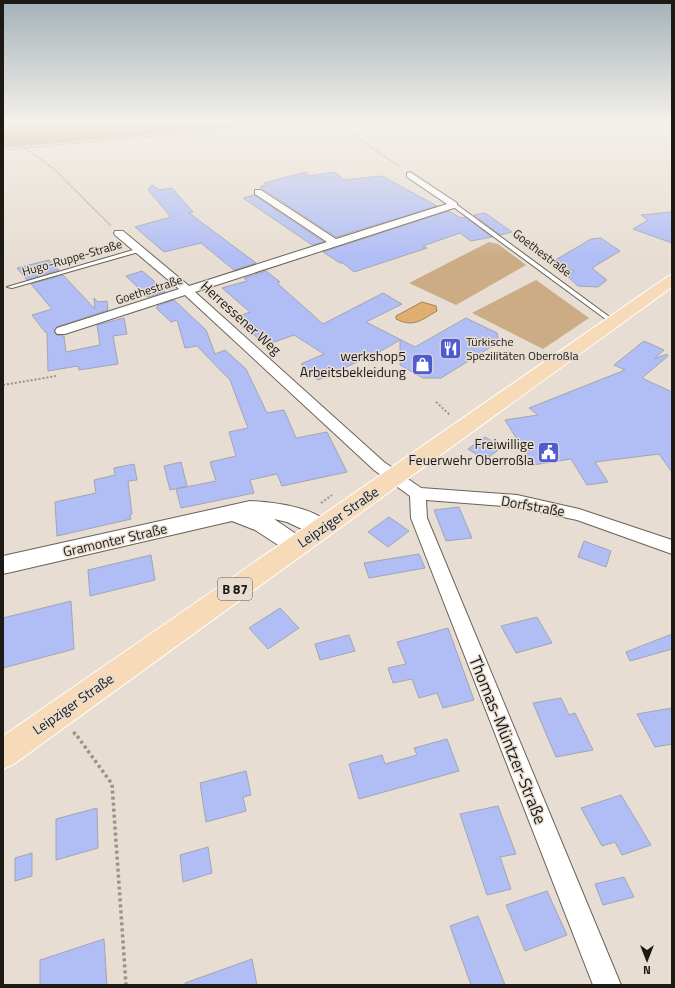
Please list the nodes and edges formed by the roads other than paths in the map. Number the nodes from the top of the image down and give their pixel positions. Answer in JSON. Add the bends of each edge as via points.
{"nodes":[{"id":1,"x":410,"y":175,"type":"road end"},
{"id":2,"x":258,"y":192,"type":"dead end"},
{"id":3,"x":454,"y":205,"type":"junction"},
{"id":4,"x":119,"y":233,"type":"road end"},
{"id":5,"x":335,"y":243,"type":"junction"},
{"id":6,"x":140,"y":250,"type":"junction"},
{"id":7,"x":672,"y":280,"type":"edge"},
{"id":8,"x":10,"y":287,"type":"dead end"},
{"id":9,"x":188,"y":291,"type":"junction"},
{"id":10,"x":614,"y":322,"type":"junction"},
{"id":11,"x":61,"y":331,"type":"dead end"},
{"id":12,"x":394,"y":478,"type":"junction"},
{"id":13,"x":418,"y":494,"type":"junction"},
{"id":14,"x":227,"y":514,"type":"junction"},
{"id":15,"x":321,"y":529,"type":"junction"},
{"id":16,"x":296,"y":546,"type":"junction"},
{"id":17,"x":672,"y":547,"type":"edge"},
{"id":18,"x":3,"y":566,"type":"edge"},
{"id":19,"x":3,"y":754,"type":"edge"},
{"id":20,"x":606,"y":985,"type":"edge"}],
"edges":[{"from":1,"to":3,"type":"street","name":"Goethestraße"},
{"from":2,"to":5,"type":"street"},
{"from":3,"to":5,"type":"street","name":"Goethestraße"},
{"from":3,"to":10,"type":"lane","name":"Goethestraße"},
{"from":4,"to":6,"type":"street","name":"Herressener Weg"},
{"from":5,"to":9,"type":"street","name":"Goethestraße"},
{"from":6,"to":8,"type":"lane","name":"Hugo-Ruppe-Straße"},
{"from":6,"to":9,"type":"street","name":"Herressener Weg"},
{"from":7,"to":10,"type":"main road","name":"Leipziger Straße","number":"B 87"},
{"from":9,"to":11,"type":"street","name":"Goethestraße"},
{"from":9,"to":12,"type":"street","name":"Herressener Weg"},
{"from":10,"to":12,"type":"main road","name":"Leipziger Straße","number":"B 87"},
{"from":12,"to":13,"type":"street"},
{"from":12,"to":15,"type":"main road","name":"Leipziger Straße","number":"B 87"},
{"from":13,"to":17,"type":"street","name":"Dorfstraße","via":[[517,501],[579,515]]},
{"from":13,"to":20,"type":"street","name":"Thomas-Müntzer-Straße","via":[[419,518]]},
{"from":14,"to":15,"type":"street","name":"Gramonter Straße","via":[[250,509],[277,510],[305,518]]},
{"from":14,"to":16,"type":"street","name":"Gramonter Straße","via":[[253,518],[269,525]]},
{"from":14,"to":18,"type":"street","name":"Gramonter Straße"},
{"from":15,"to":16,"type":"main road","name":"Leipziger Straße","number":"B 87"},
{"from":16,"to":19,"type":"main road","name":"Leipziger Straße","number":"B 87"}]}
